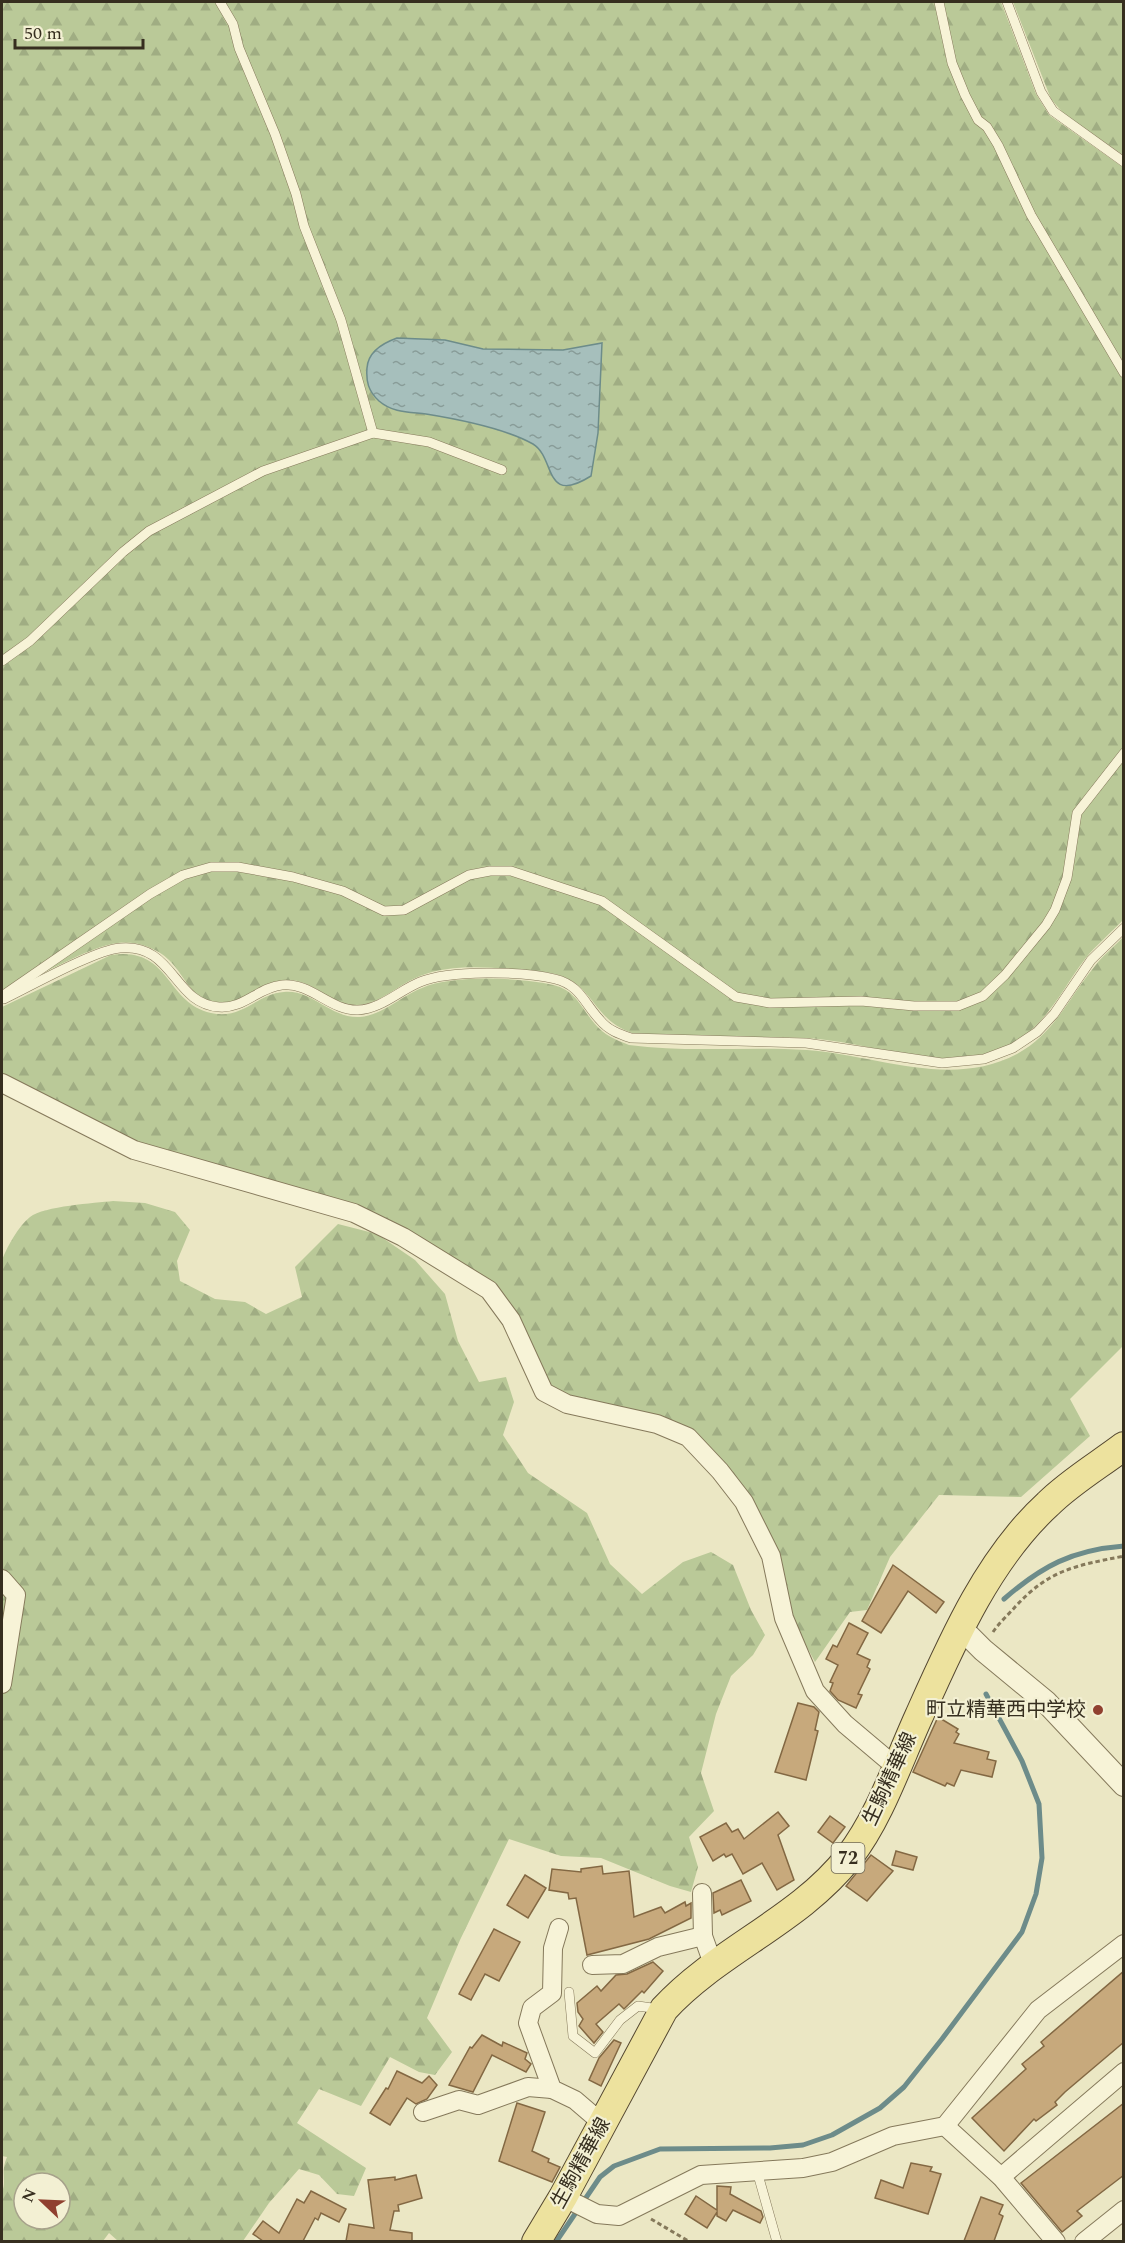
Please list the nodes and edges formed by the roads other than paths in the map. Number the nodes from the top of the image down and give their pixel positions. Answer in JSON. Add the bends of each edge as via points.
{"nodes":[{"id":1,"x":220,"y":2,"type":"edge"},
{"id":2,"x":939,"y":2,"type":"edge"},
{"id":3,"x":1007,"y":2,"type":"edge"},
{"id":4,"x":1124,"y":162,"type":"edge"},
{"id":5,"x":1124,"y":373,"type":"edge"},
{"id":6,"x":373,"y":433,"type":"junction"},
{"id":7,"x":502,"y":470,"type":"dead end"},
{"id":8,"x":2,"y":661,"type":"edge"},
{"id":9,"x":1124,"y":753,"type":"edge"},
{"id":10,"x":1124,"y":927,"type":"edge"},
{"id":11,"x":2,"y":996,"type":"edge"},
{"id":12,"x":2,"y":1000,"type":"edge"},
{"id":13,"x":2,"y":1083,"type":"edge"},
{"id":14,"x":1124,"y":1446,"type":"edge"},
{"id":15,"x":2,"y":1579,"type":"edge"},
{"id":16,"x":961,"y":1628,"type":"junction"},
{"id":17,"x":2,"y":1684,"type":"edge"},
{"id":18,"x":896,"y":1767,"type":"junction"},
{"id":19,"x":1124,"y":1785,"type":"edge"},
{"id":20,"x":702,"y":1893,"type":"dead end"},
{"id":21,"x":559,"y":1928,"type":"dead end"},
{"id":22,"x":703,"y":1936,"type":"junction"},
{"id":23,"x":1124,"y":1944,"type":"edge"},
{"id":24,"x":713,"y":1964,"type":"junction"},
{"id":25,"x":592,"y":1965,"type":"dead end"},
{"id":26,"x":568,"y":1992,"type":"dead end"},
{"id":27,"x":664,"y":2009,"type":"junction"},
{"id":28,"x":1124,"y":2072,"type":"edge"},
{"id":29,"x":552,"y":2089,"type":"junction"},
{"id":30,"x":423,"y":2112,"type":"dead end"},
{"id":31,"x":603,"y":2124,"type":"junction"},
{"id":32,"x":945,"y":2126,"type":"junction"},
{"id":33,"x":758,"y":2171,"type":"junction"},
{"id":34,"x":1001,"y":2177,"type":"junction"},
{"id":35,"x":563,"y":2197,"type":"junction"},
{"id":36,"x":1124,"y":2210,"type":"edge"},
{"id":37,"x":536,"y":2241,"type":"edge"},
{"id":38,"x":777,"y":2241,"type":"edge"},
{"id":39,"x":1056,"y":2241,"type":"edge"},
{"id":40,"x":1084,"y":2241,"type":"edge"}],
"edges":[{"from":1,"to":6,"type":"lane","via":[[233,24],[275,134],[304,226],[341,320]]},
{"from":2,"to":5,"type":"lane","via":[[952,63],[965,95],[998,145],[1031,215]]},
{"from":3,"to":4,"type":"lane","via":[[1041,92],[1053,111]]},
{"from":6,"to":7,"type":"lane","via":[[429,442]]},
{"from":6,"to":8,"type":"lane","via":[[263,471],[149,531],[30,641]]},
{"from":9,"to":11,"type":"lane","via":[[1077,813],[1067,878],[1046,924],[984,996],[958,1006],[861,1001],[770,1003],[736,996],[602,901],[511,872],[469,875],[394,912],[374,908],[343,891],[293,877],[224,866],[197,870],[159,890]]},
{"from":10,"to":12,"type":"lane","via":[[1091,960],[1037,1032],[999,1055],[955,1064],[806,1043],[631,1038],[609,1028],[572,985],[552,978],[470,972],[435,976],[359,1010],[341,1008],[290,985],[270,988],[238,1006],[213,1007],[188,995],[158,958],[130,948],[109,949]]},
{"from":13,"to":18,"type":"street","via":[[134,1150],[354,1213],[403,1237],[489,1290],[511,1320],[544,1392],[567,1404],[657,1424],[688,1437],[744,1502],[771,1556],[784,1618],[815,1691],[845,1724]]},
{"from":14,"to":16,"type":"main road","name":"生駒精華線","number":"72","via":[[1041,1512],[987,1580]]},
{"from":15,"to":17,"type":"street","via":[[16,1595]]},
{"from":16,"to":18,"type":"main road","name":"生駒精華線","number":"72"},
{"from":16,"to":19,"type":"street","via":[[1046,1702]]},
{"from":18,"to":24,"type":"main road","name":"生駒精華線","number":"72","via":[[862,1837],[820,1890]]},
{"from":20,"to":22,"type":"street"},
{"from":21,"to":29,"type":"street","via":[[553,1948],[552,1993],[532,2008],[528,2023]]},
{"from":22,"to":24,"type":"street"},
{"from":22,"to":25,"type":"street","via":[[658,1947],[623,1965]]},
{"from":23,"to":32,"type":"street","via":[[1038,2010]]},
{"from":24,"to":27,"type":"main road","name":"生駒精華線","number":"72"},
{"from":26,"to":27,"type":"lane","via":[[573,2036],[595,2053],[620,2020],[638,2006]]},
{"from":27,"to":31,"type":"main road","name":"生駒精華線","number":"72"},
{"from":28,"to":34,"type":"street"},
{"from":29,"to":30,"type":"street","via":[[528,2087],[478,2105],[459,2100]]},
{"from":29,"to":31,"type":"street","via":[[575,2100]]},
{"from":31,"to":35,"type":"main road","name":"生駒精華線","number":"72"},
{"from":32,"to":33,"type":"street","via":[[893,2136],[832,2162]]},
{"from":32,"to":34,"type":"street"},
{"from":33,"to":35,"type":"street","via":[[701,2175],[619,2216],[597,2214]]},
{"from":33,"to":38,"type":"lane"},
{"from":34,"to":39,"type":"street"},
{"from":35,"to":37,"type":"main road","name":"生駒精華線","number":"72"},
{"from":36,"to":40,"type":"street"}]}
